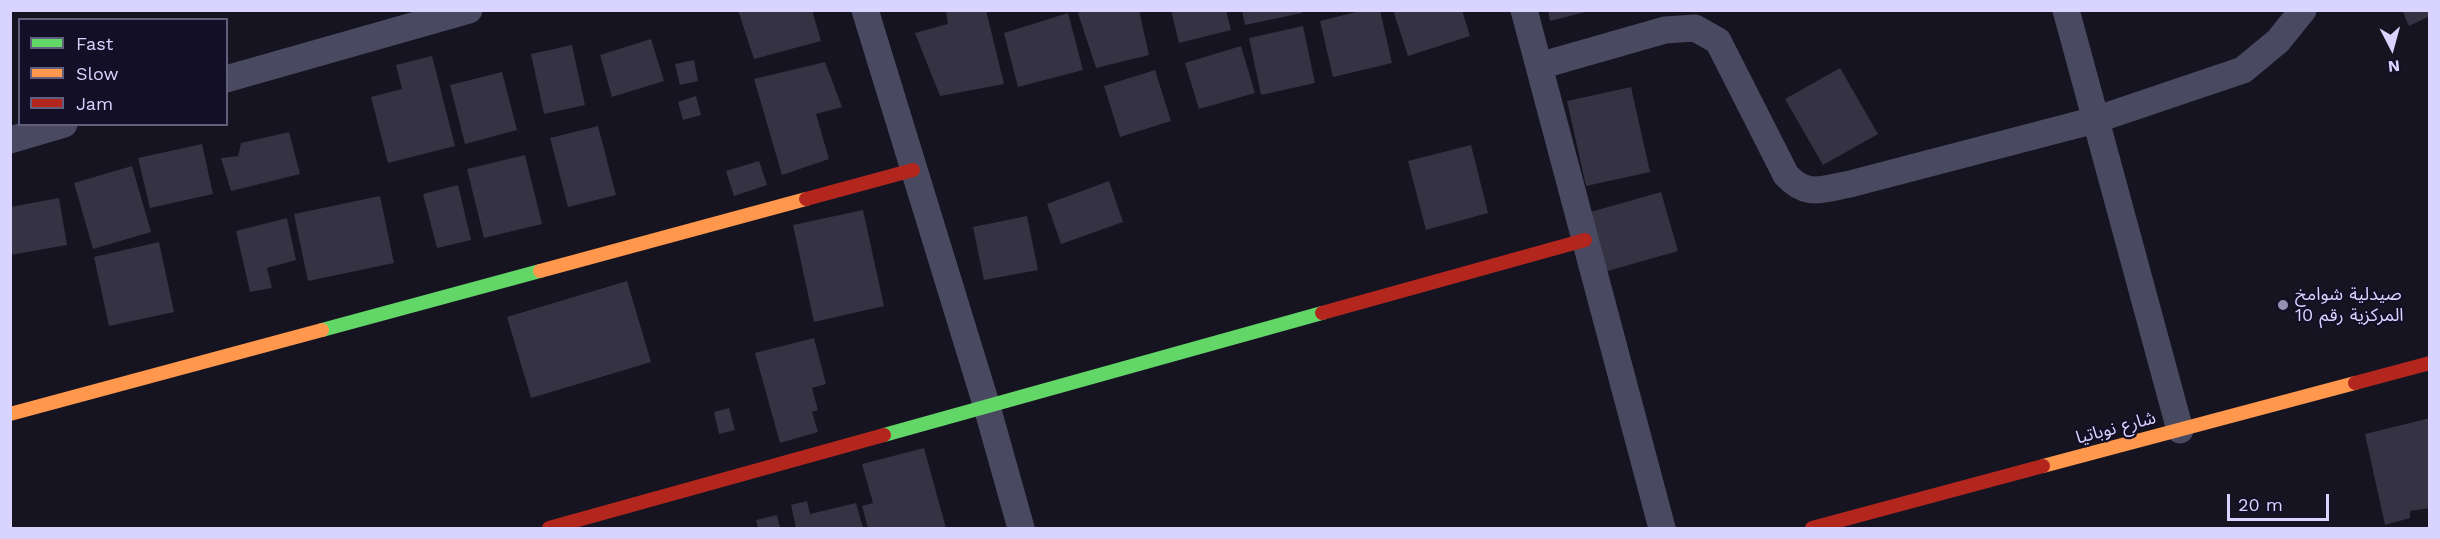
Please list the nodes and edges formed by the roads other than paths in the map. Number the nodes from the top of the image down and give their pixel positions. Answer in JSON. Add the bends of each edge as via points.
{"nodes":[{"id":1,"x":470,"y":10,"type":"edge"},
{"id":2,"x":865,"y":10,"type":"edge"},
{"id":3,"x":1524,"y":10,"type":"edge"},
{"id":4,"x":2067,"y":10,"type":"edge"},
{"id":5,"x":2303,"y":10,"type":"edge"},
{"id":6,"x":1539,"y":66,"type":"junction"},
{"id":7,"x":228,"y":78,"type":"edge"},
{"id":8,"x":2096,"y":120,"type":"junction"},
{"id":9,"x":57,"y":126,"type":"edge"},
{"id":10,"x":10,"y":140,"type":"edge"},
{"id":11,"x":913,"y":170,"type":"junction"},
{"id":12,"x":1585,"y":240,"type":"junction"},
{"id":13,"x":2430,"y":363,"type":"edge"},
{"id":14,"x":987,"y":407,"type":"junction"},
{"id":15,"x":10,"y":414,"type":"edge"},
{"id":16,"x":2180,"y":430,"type":"junction"},
{"id":17,"x":549,"y":528,"type":"edge"},
{"id":18,"x":1021,"y":528,"type":"edge"},
{"id":19,"x":1662,"y":528,"type":"edge"},
{"id":20,"x":1816,"y":528,"type":"edge"}],
"edges":[{"from":1,"to":7,"type":"street"},
{"from":2,"to":11,"type":"street"},
{"from":3,"to":6,"type":"street"},
{"from":4,"to":8,"type":"street"},
{"from":5,"to":8,"type":"street","via":[[2278,41],[2243,70]]},
{"from":6,"to":8,"type":"street","via":[[1665,30],[1695,28],[1718,40],[1786,175],[1797,186],[1815,190]]},
{"from":6,"to":12,"type":"street"},
{"from":8,"to":16,"type":"street"},
{"from":9,"to":10,"type":"street"},
{"from":11,"to":14,"type":"street"},
{"from":11,"to":15,"type":"street"},
{"from":12,"to":14,"type":"street"},
{"from":12,"to":19,"type":"street"},
{"from":13,"to":16,"type":"street","name":"شارع نوباتيا"},
{"from":14,"to":17,"type":"street"},
{"from":14,"to":18,"type":"street"},
{"from":16,"to":20,"type":"street","name":"شارع نوباتيا"}]}
